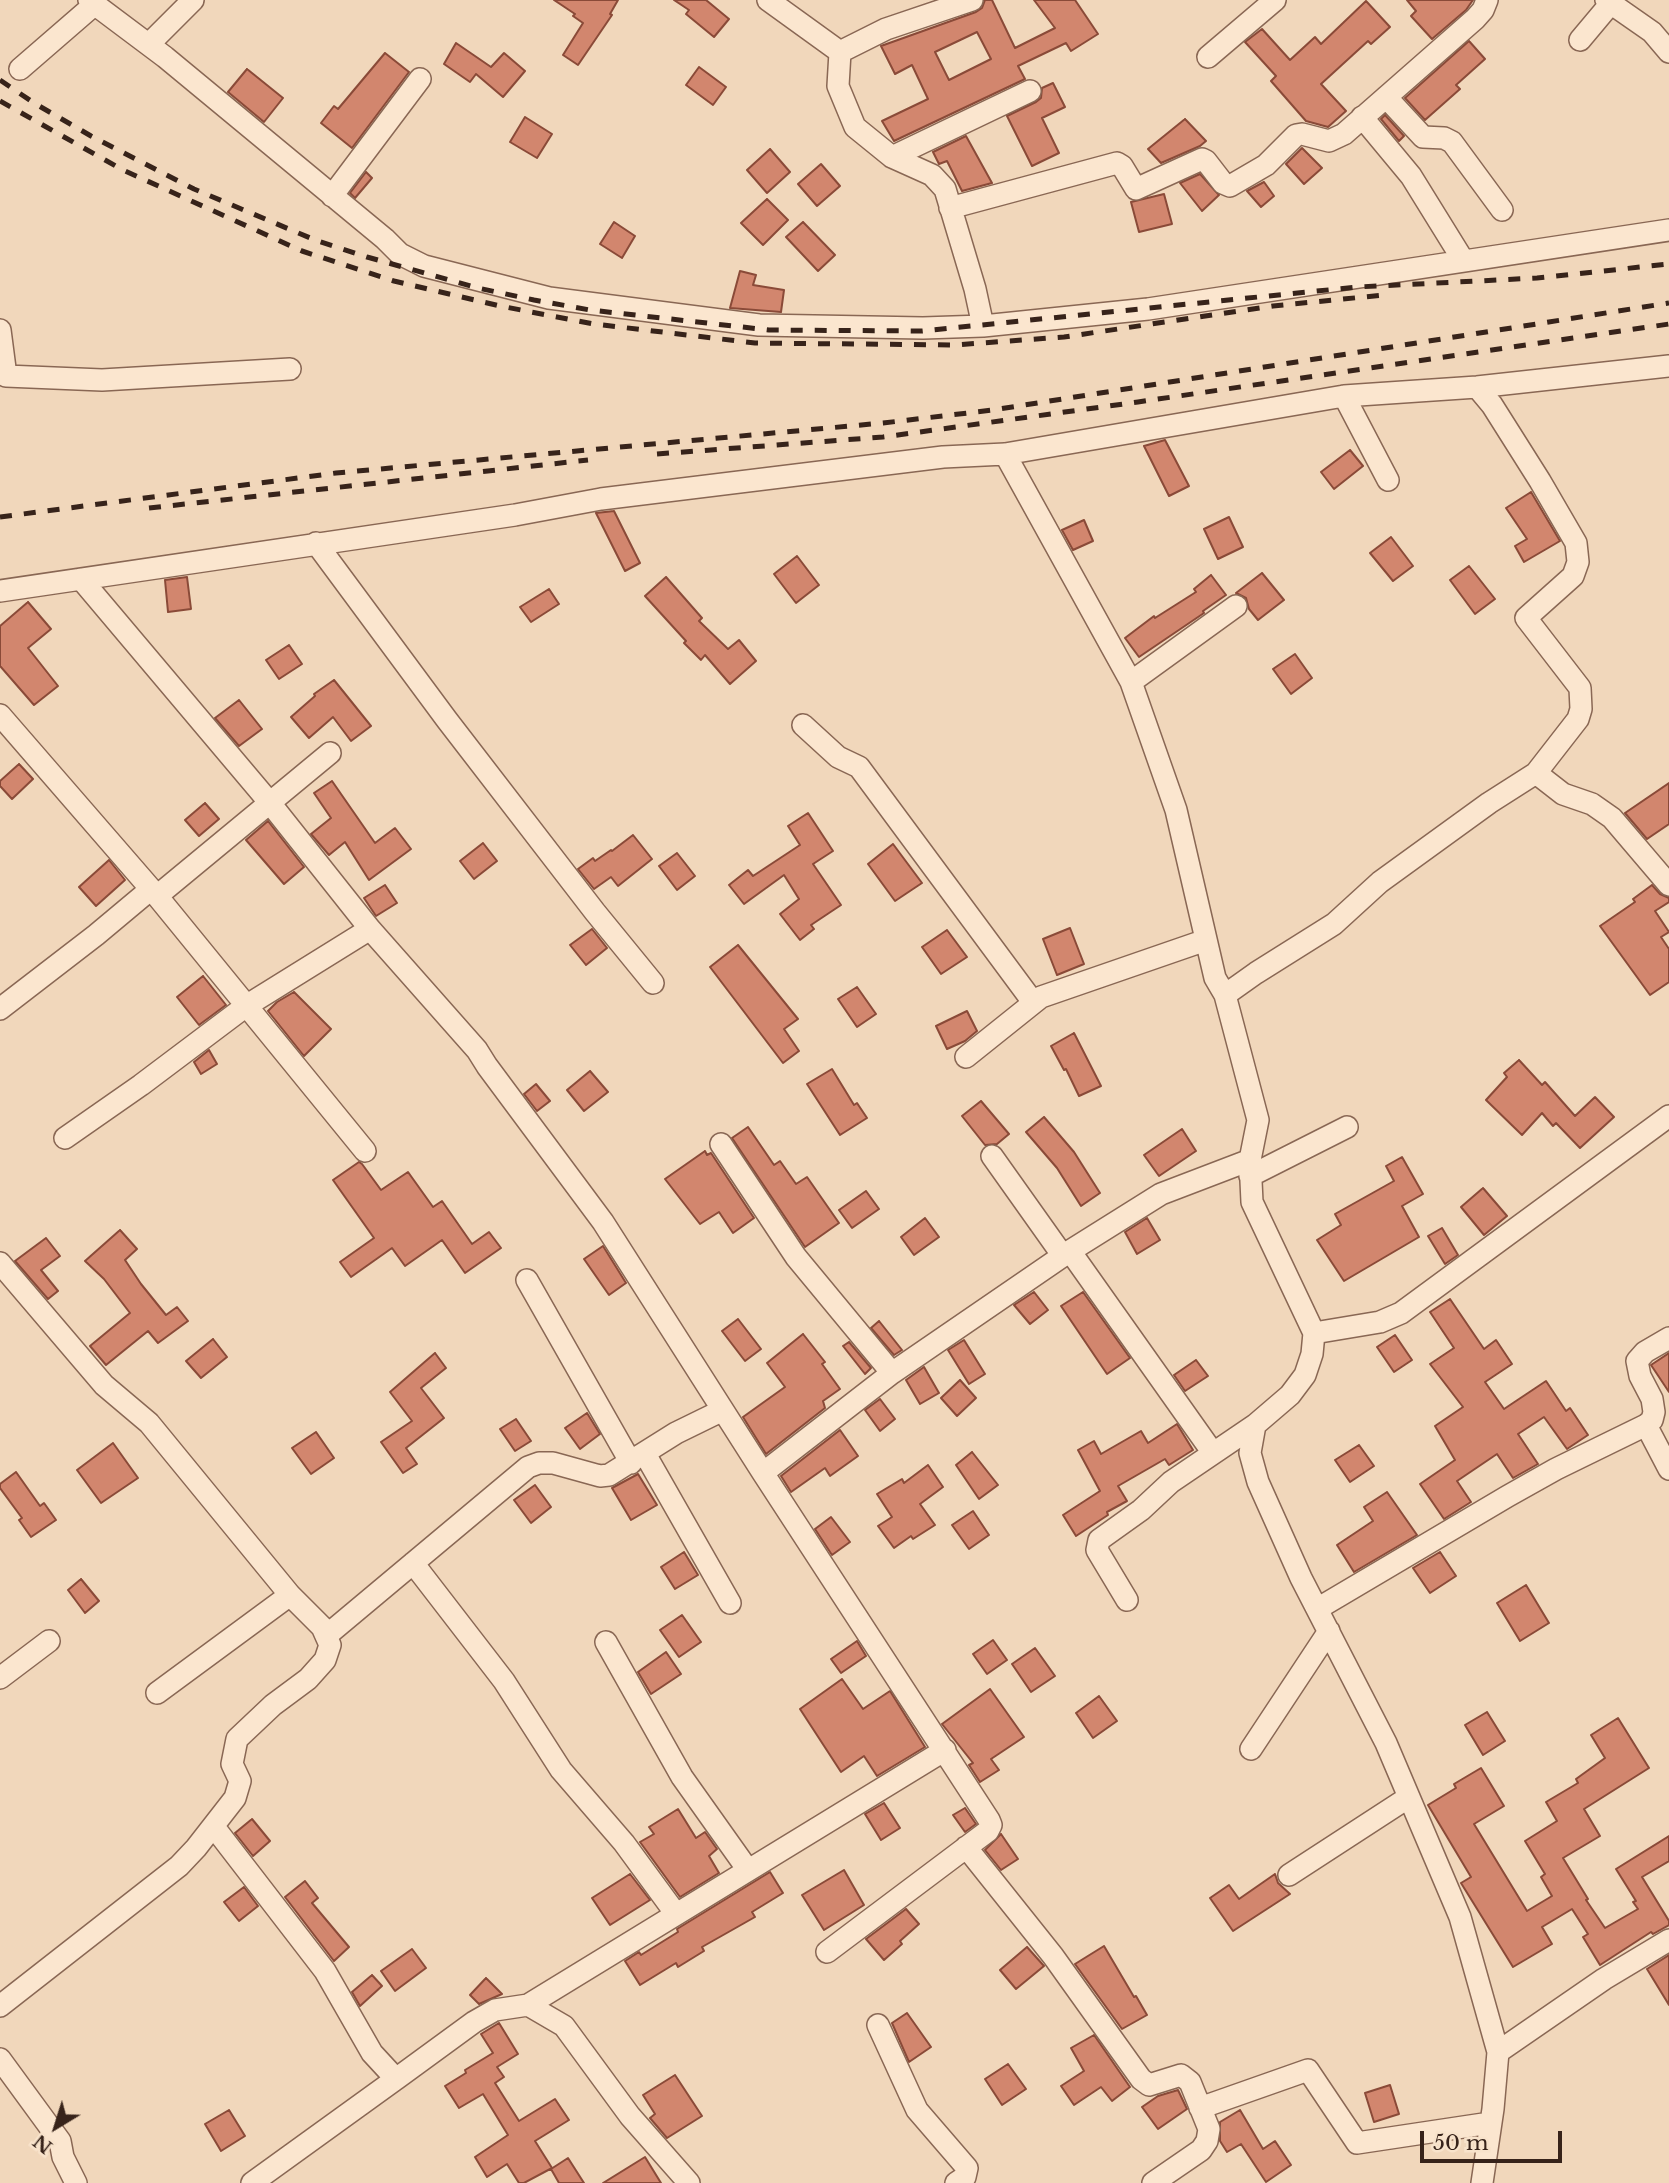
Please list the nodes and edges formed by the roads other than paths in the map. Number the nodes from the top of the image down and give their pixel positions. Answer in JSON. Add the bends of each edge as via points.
{"nodes":[{"id":1,"x":193,"y":0,"type":"edge"},
{"id":2,"x":768,"y":0,"type":"edge"},
{"id":3,"x":972,"y":0,"type":"edge"},
{"id":4,"x":1275,"y":0,"type":"edge"},
{"id":5,"x":1608,"y":1,"type":"edge"},
{"id":6,"x":92,"y":2,"type":"edge"},
{"id":7,"x":1481,"y":3,"type":"edge"},
{"id":8,"x":929,"y":6,"type":"edge"},
{"id":9,"x":1580,"y":40,"type":"dead end"},
{"id":10,"x":149,"y":44,"type":"junction"},
{"id":11,"x":1669,"y":51,"type":"edge"},
{"id":12,"x":840,"y":52,"type":"junction"},
{"id":13,"x":1208,"y":57,"type":"dead end"},
{"id":14,"x":20,"y":69,"type":"dead end"},
{"id":15,"x":420,"y":79,"type":"dead end"},
{"id":16,"x":1030,"y":91,"type":"dead end"},
{"id":17,"x":1386,"y":97,"type":"junction"},
{"id":18,"x":1362,"y":117,"type":"junction"},
{"id":19,"x":892,"y":157,"type":"junction"},
{"id":20,"x":332,"y":195,"type":"junction"},
{"id":21,"x":950,"y":208,"type":"junction"},
{"id":22,"x":1502,"y":209,"type":"dead end"},
{"id":23,"x":1669,"y":230,"type":"edge"},
{"id":24,"x":1464,"y":260,"type":"junction"},
{"id":25,"x":983,"y":326,"type":"junction"},
{"id":26,"x":0,"y":330,"type":"edge"},
{"id":27,"x":1669,"y":366,"type":"edge"},
{"id":28,"x":290,"y":369,"type":"dead end"},
{"id":29,"x":1477,"y":387,"type":"junction"},
{"id":30,"x":1343,"y":396,"type":"junction"},
{"id":31,"x":1005,"y":454,"type":"junction"},
{"id":32,"x":1388,"y":480,"type":"dead end"},
{"id":33,"x":316,"y":543,"type":"junction"},
{"id":34,"x":81,"y":579,"type":"junction"},
{"id":35,"x":0,"y":594,"type":"edge"},
{"id":36,"x":1236,"y":606,"type":"dead end"},
{"id":37,"x":1131,"y":682,"type":"junction"},
{"id":38,"x":0,"y":715,"type":"edge"},
{"id":39,"x":803,"y":725,"type":"dead end"},
{"id":40,"x":330,"y":753,"type":"dead end"},
{"id":41,"x":1536,"y":773,"type":"junction"},
{"id":42,"x":270,"y":803,"type":"junction"},
{"id":43,"x":1669,"y":885,"type":"edge"},
{"id":44,"x":154,"y":893,"type":"junction"},
{"id":45,"x":370,"y":929,"type":"junction"},
{"id":46,"x":1206,"y":940,"type":"junction"},
{"id":47,"x":653,"y":983,"type":"dead end"},
{"id":48,"x":1225,"y":995,"type":"junction"},
{"id":49,"x":1033,"y":1002,"type":"junction"},
{"id":50,"x":246,"y":1006,"type":"junction"},
{"id":51,"x":0,"y":1009,"type":"edge"},
{"id":52,"x":966,"y":1057,"type":"dead end"},
{"id":53,"x":1669,"y":1116,"type":"edge"},
{"id":54,"x":1348,"y":1127,"type":"dead end"},
{"id":55,"x":65,"y":1138,"type":"dead end"},
{"id":56,"x":721,"y":1144,"type":"dead end"},
{"id":57,"x":365,"y":1151,"type":"dead end"},
{"id":58,"x":992,"y":1156,"type":"dead end"},
{"id":59,"x":1250,"y":1168,"type":"junction"},
{"id":60,"x":1067,"y":1254,"type":"junction"},
{"id":61,"x":0,"y":1263,"type":"edge"},
{"id":62,"x":527,"y":1280,"type":"dead end"},
{"id":63,"x":1314,"y":1333,"type":"junction"},
{"id":64,"x":1669,"y":1338,"type":"edge"},
{"id":65,"x":892,"y":1373,"type":"junction"},
{"id":66,"x":723,"y":1410,"type":"junction"},
{"id":67,"x":1255,"y":1425,"type":"junction"},
{"id":68,"x":1647,"y":1425,"type":"junction"},
{"id":69,"x":1213,"y":1453,"type":"junction"},
{"id":70,"x":638,"y":1458,"type":"junction"},
{"id":71,"x":1669,"y":1469,"type":"edge"},
{"id":72,"x":763,"y":1473,"type":"junction"},
{"id":73,"x":413,"y":1563,"type":"junction"},
{"id":74,"x":290,"y":1595,"type":"junction"},
{"id":75,"x":1127,"y":1600,"type":"dead end"},
{"id":76,"x":730,"y":1603,"type":"dead end"},
{"id":77,"x":1317,"y":1609,"type":"junction"},
{"id":78,"x":1329,"y":1631,"type":"junction"},
{"id":79,"x":326,"y":1636,"type":"junction"},
{"id":80,"x":50,"y":1641,"type":"dead end"},
{"id":81,"x":606,"y":1642,"type":"dead end"},
{"id":82,"x":2,"y":1672,"type":"edge"},
{"id":83,"x":157,"y":1693,"type":"dead end"},
{"id":84,"x":1251,"y":1749,"type":"dead end"},
{"id":85,"x":945,"y":1750,"type":"junction"},
{"id":86,"x":1409,"y":1797,"type":"junction"},
{"id":87,"x":214,"y":1827,"type":"junction"},
{"id":88,"x":966,"y":1847,"type":"junction"},
{"id":89,"x":748,"y":1870,"type":"junction"},
{"id":90,"x":1289,"y":1875,"type":"dead end"},
{"id":91,"x":676,"y":1914,"type":"junction"},
{"id":92,"x":1669,"y":1940,"type":"edge"},
{"id":93,"x":827,"y":1952,"type":"dead end"},
{"id":94,"x":528,"y":2005,"type":"junction"},
{"id":95,"x":0,"y":2006,"type":"edge"},
{"id":96,"x":878,"y":2025,"type":"dead end"},
{"id":97,"x":1497,"y":2052,"type":"junction"},
{"id":98,"x":0,"y":2059,"type":"edge"},
{"id":99,"x":396,"y":2079,"type":"junction"},
{"id":100,"x":1200,"y":2108,"type":"junction"},
{"id":101,"x":1490,"y":2123,"type":"junction"},
{"id":102,"x":76,"y":2183,"type":"edge"},
{"id":103,"x":252,"y":2183,"type":"edge"},
{"id":104,"x":689,"y":2183,"type":"edge"},
{"id":105,"x":956,"y":2183,"type":"edge"},
{"id":106,"x":1153,"y":2183,"type":"edge"},
{"id":107,"x":1482,"y":2183,"type":"edge"}],
"edges":[{"from":1,"to":10,"type":"street"},
{"from":2,"to":12,"type":"street"},
{"from":3,"to":8,"type":"street"},
{"from":4,"to":13,"type":"street"},
{"from":5,"to":9,"type":"street"},
{"from":5,"to":11,"type":"street","via":[[1652,32]]},
{"from":6,"to":10,"type":"street"},
{"from":6,"to":14,"type":"street"},
{"from":7,"to":17,"type":"street","via":[[1475,19]]},
{"from":8,"to":12,"type":"street"},
{"from":10,"to":20,"type":"street"},
{"from":12,"to":19,"type":"street","via":[[838,86],[855,127]]},
{"from":15,"to":20,"type":"street"},
{"from":16,"to":19,"type":"street"},
{"from":17,"to":18,"type":"street"},
{"from":17,"to":22,"type":"street","via":[[1423,137],[1452,142]]},
{"from":18,"to":21,"type":"street","via":[[1329,141],[1296,135],[1266,165],[1230,186],[1202,159],[1136,189],[1117,163]]},
{"from":18,"to":24,"type":"street","via":[[1411,176]]},
{"from":19,"to":21,"type":"street","via":[[932,175],[945,189]]},
{"from":20,"to":25,"type":"street","via":[[400,254],[425,266],[549,298],[759,325]]},
{"from":21,"to":25,"type":"street"},
{"from":23,"to":24,"type":"street"},
{"from":24,"to":25,"type":"street","via":[[1148,309]]},
{"from":26,"to":28,"type":"street","via":[[6,376],[102,380]]},
{"from":27,"to":29,"type":"street"},
{"from":29,"to":30,"type":"street"},
{"from":29,"to":41,"type":"street","via":[[1540,481],[1578,552],[1573,576],[1526,618],[1580,688],[1578,719]]},
{"from":30,"to":31,"type":"street"},
{"from":30,"to":32,"type":"street"},
{"from":31,"to":33,"type":"street","via":[[943,457],[601,499]]},
{"from":31,"to":37,"type":"street"},
{"from":33,"to":34,"type":"street"},
{"from":33,"to":47,"type":"street"},
{"from":34,"to":35,"type":"street"},
{"from":34,"to":42,"type":"street"},
{"from":36,"to":37,"type":"street"},
{"from":37,"to":46,"type":"street","via":[[1176,810]]},
{"from":38,"to":44,"type":"street"},
{"from":39,"to":49,"type":"street","via":[[838,757],[859,767]]},
{"from":40,"to":42,"type":"street"},
{"from":41,"to":43,"type":"street","via":[[1563,794],[1592,804],[1612,818]]},
{"from":41,"to":48,"type":"street","via":[[1380,882],[1334,924]]},
{"from":42,"to":44,"type":"street"},
{"from":42,"to":45,"type":"street"},
{"from":44,"to":50,"type":"street"},
{"from":44,"to":51,"type":"street"},
{"from":45,"to":50,"type":"street"},
{"from":45,"to":66,"type":"street","via":[[477,1050],[603,1222]]},
{"from":46,"to":48,"type":"street","via":[[1215,978]]},
{"from":46,"to":49,"type":"street"},
{"from":48,"to":59,"type":"street","via":[[1258,1120]]},
{"from":49,"to":52,"type":"street"},
{"from":50,"to":55,"type":"street"},
{"from":50,"to":57,"type":"street"},
{"from":53,"to":63,"type":"street","via":[[1401,1313],[1380,1322]]},
{"from":54,"to":59,"type":"street"},
{"from":56,"to":65,"type":"street","via":[[796,1257]]},
{"from":58,"to":60,"type":"street"},
{"from":59,"to":60,"type":"street","via":[[1161,1194]]},
{"from":59,"to":63,"type":"street","via":[[1252,1202]]},
{"from":60,"to":65,"type":"street"},
{"from":60,"to":69,"type":"street"},
{"from":61,"to":74,"type":"street","via":[[104,1385],[149,1423]]},
{"from":62,"to":70,"type":"street"},
{"from":63,"to":67,"type":"street","via":[[1305,1375],[1290,1395]]},
{"from":64,"to":68,"type":"street","via":[[1637,1361],[1652,1399],[1654,1412]]},
{"from":65,"to":72,"type":"street"},
{"from":66,"to":70,"type":"street"},
{"from":66,"to":72,"type":"street"},
{"from":67,"to":69,"type":"street"},
{"from":67,"to":77,"type":"street","via":[[1251,1452],[1258,1482]]},
{"from":68,"to":71,"type":"street"},
{"from":68,"to":77,"type":"street","via":[[1556,1469]]},
{"from":69,"to":75,"type":"street","via":[[1096,1544]]},
{"from":70,"to":73,"type":"street","via":[[600,1476],[553,1463],[528,1467]]},
{"from":70,"to":76,"type":"street"},
{"from":72,"to":85,"type":"street"},
{"from":73,"to":79,"type":"street"},
{"from":73,"to":91,"type":"street","via":[[504,1681],[561,1770],[624,1843]]},
{"from":74,"to":79,"type":"street"},
{"from":74,"to":83,"type":"street"},
{"from":77,"to":78,"type":"street"},
{"from":78,"to":84,"type":"street"},
{"from":78,"to":86,"type":"street"},
{"from":79,"to":87,"type":"street","via":[[330,1645],[325,1660],[237,1739],[232,1763],[240,1781],[235,1798]]},
{"from":80,"to":82,"type":"street"},
{"from":81,"to":89,"type":"street","via":[[682,1777]]},
{"from":85,"to":88,"type":"street","via":[[991,1825]]},
{"from":85,"to":89,"type":"street"},
{"from":86,"to":90,"type":"street"},
{"from":86,"to":97,"type":"street","via":[[1460,1917]]},
{"from":87,"to":95,"type":"street","via":[[179,1866]]},
{"from":87,"to":99,"type":"street","via":[[325,1971],[372,2053]]},
{"from":88,"to":93,"type":"street"},
{"from":88,"to":100,"type":"street","via":[[1053,1956],[1140,2078],[1149,2085],[1186,2078]]},
{"from":89,"to":91,"type":"street"},
{"from":91,"to":94,"type":"street"},
{"from":92,"to":97,"type":"street"},
{"from":94,"to":99,"type":"street","via":[[495,2010]]},
{"from":94,"to":104,"type":"street","via":[[564,2026],[630,2116]]},
{"from":96,"to":105,"type":"street","via":[[917,2110],[967,2168]]},
{"from":97,"to":101,"type":"street"},
{"from":98,"to":102,"type":"street","via":[[60,2141]]},
{"from":99,"to":103,"type":"street"},
{"from":100,"to":101,"type":"street","via":[[1308,2070],[1357,2143]]},
{"from":100,"to":106,"type":"street","via":[[1209,2129],[1207,2141]]},
{"from":101,"to":107,"type":"street"}]}
